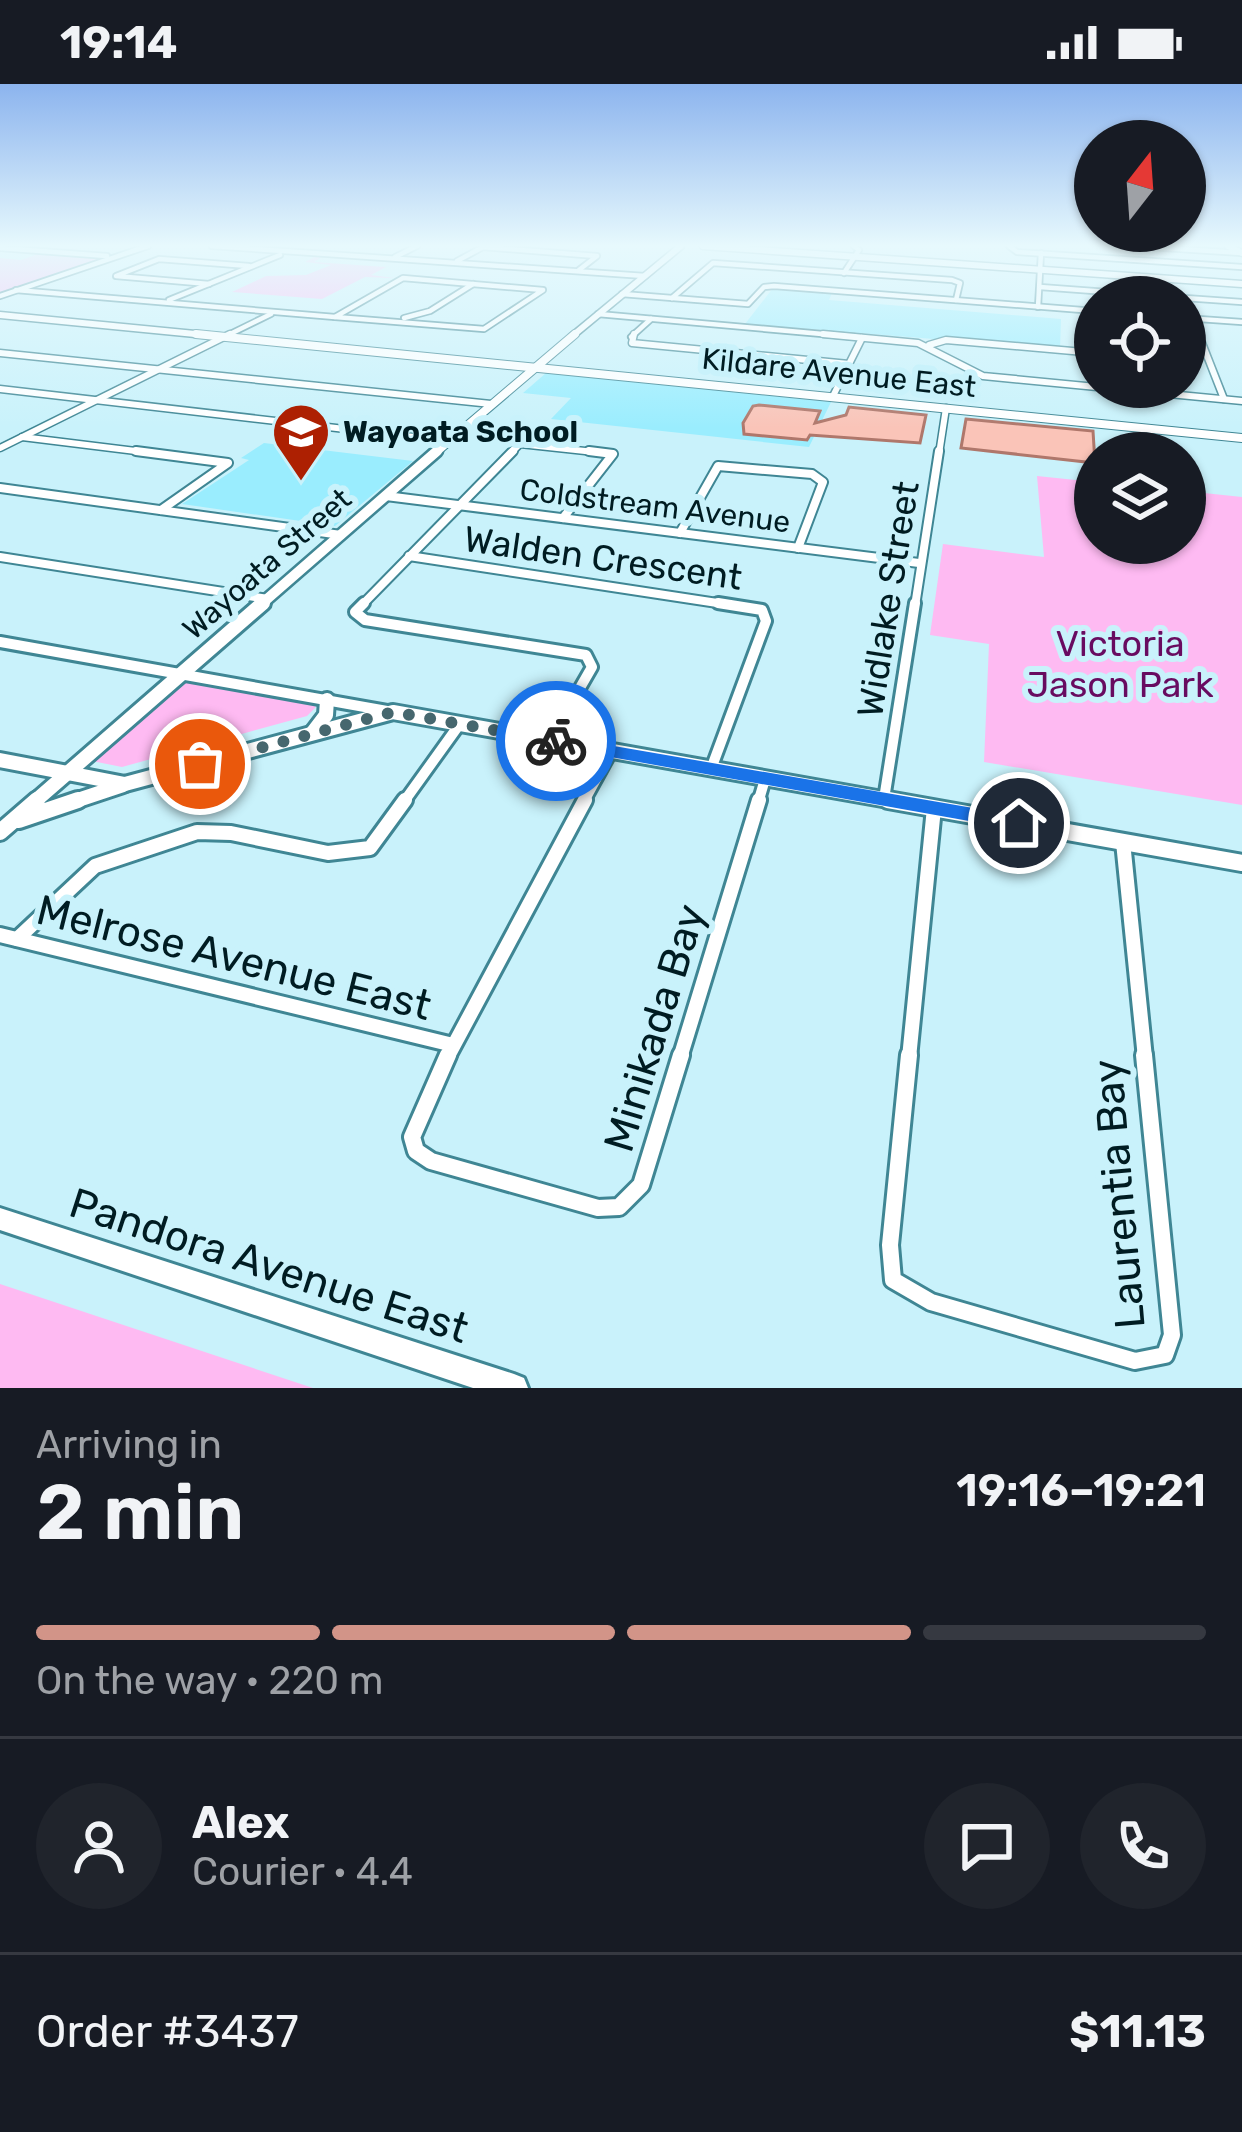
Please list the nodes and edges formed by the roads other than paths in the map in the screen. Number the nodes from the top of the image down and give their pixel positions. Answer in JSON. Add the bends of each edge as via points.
{"nodes":[{"id":1,"x":211,"y":307,"type":"edge"},
{"id":2,"x":352,"y":307,"type":"edge"},
{"id":3,"x":433,"y":307,"type":"edge"},
{"id":4,"x":519,"y":307,"type":"edge"},
{"id":5,"x":607,"y":307,"type":"edge"},
{"id":6,"x":1038,"y":307,"type":"edge"},
{"id":7,"x":1074,"y":310,"type":"edge"},
{"id":8,"x":274,"y":312,"type":"junction"},
{"id":9,"x":598,"y":314,"type":"junction"},
{"id":10,"x":0,"y":315,"type":"edge"},
{"id":11,"x":334,"y":317,"type":"junction"},
{"id":12,"x":651,"y":319,"type":"junction"},
{"id":13,"x":1206,"y":319,"type":"edge"},
{"id":14,"x":370,"y":320,"type":"junction"},
{"id":15,"x":1242,"y":322,"type":"edge"},
{"id":16,"x":228,"y":336,"type":"junction"},
{"id":17,"x":862,"y":338,"type":"junction"},
{"id":18,"x":929,"y":345,"type":"junction"},
{"id":19,"x":0,"y":352,"type":"edge"},
{"id":20,"x":1074,"y":352,"type":"edge"},
{"id":21,"x":1206,"y":353,"type":"edge"},
{"id":22,"x":849,"y":364,"type":"junction"},
{"id":23,"x":536,"y":366,"type":"junction"},
{"id":24,"x":160,"y":369,"type":"junction"},
{"id":25,"x":1074,"y":384,"type":"edge"},
{"id":26,"x":0,"y":389,"type":"edge"},
{"id":27,"x":833,"y":396,"type":"junction"},
{"id":28,"x":1206,"y":397,"type":"edge"},
{"id":29,"x":1224,"y":399,"type":"junction"},
{"id":30,"x":98,"y":400,"type":"junction"},
{"id":31,"x":1242,"y":401,"type":"edge"},
{"id":32,"x":491,"y":404,"type":"junction"},
{"id":33,"x":946,"y":408,"type":"junction"},
{"id":34,"x":22,"y":437,"type":"junction"},
{"id":35,"x":1242,"y":438,"type":"edge"},
{"id":36,"x":449,"y":441,"type":"junction"},
{"id":37,"x":0,"y":448,"type":"edge"},
{"id":38,"x":0,"y":488,"type":"edge"},
{"id":39,"x":386,"y":496,"type":"junction"},
{"id":40,"x":459,"y":505,"type":"junction"},
{"id":41,"x":161,"y":510,"type":"junction"},
{"id":42,"x":563,"y":518,"type":"junction"},
{"id":43,"x":680,"y":533,"type":"junction"},
{"id":44,"x":341,"y":535,"type":"junction"},
{"id":45,"x":798,"y":548,"type":"junction"},
{"id":46,"x":410,"y":556,"type":"junction"},
{"id":47,"x":0,"y":557,"type":"edge"},
{"id":48,"x":919,"y":563,"type":"junction"},
{"id":49,"x":268,"y":599,"type":"junction"},
{"id":50,"x":0,"y":642,"type":"edge"},
{"id":51,"x":184,"y":674,"type":"junction"},
{"id":52,"x":327,"y":700,"type":"junction"},
{"id":53,"x":393,"y":712,"type":"junction"},
{"id":54,"x":459,"y":725,"type":"junction"},
{"id":55,"x":313,"y":732,"type":"junction"},
{"id":56,"x":550,"y":740,"type":"junction"},
{"id":57,"x":610,"y":752,"type":"junction"},
{"id":58,"x":0,"y":760,"type":"edge"},
{"id":59,"x":711,"y":769,"type":"junction"},
{"id":60,"x":67,"y":774,"type":"junction"},
{"id":61,"x":766,"y":779,"type":"junction"},
{"id":62,"x":125,"y":784,"type":"junction"},
{"id":63,"x":884,"y":799,"type":"junction"},
{"id":64,"x":934,"y":808,"type":"junction"},
{"id":65,"x":5,"y":828,"type":"edge"},
{"id":66,"x":1123,"y":842,"type":"junction"},
{"id":67,"x":1242,"y":863,"type":"edge"},
{"id":68,"x":0,"y":935,"type":"edge"},
{"id":69,"x":17,"y":939,"type":"junction"},
{"id":70,"x":453,"y":1045,"type":"junction"},
{"id":71,"x":0,"y":1219,"type":"edge"},
{"id":72,"x":514,"y":1388,"type":"edge"}],
"edges":[{"from":1,"to":8,"type":"street"},
{"from":2,"to":11,"type":"street"},
{"from":3,"to":14,"type":"street"},
{"from":4,"to":14,"type":"street","via":[[490,328]]},
{"from":5,"to":9,"type":"street","name":"Wayoata Street"},
{"from":6,"to":7,"type":"street"},
{"from":8,"to":11,"type":"street"},
{"from":8,"to":16,"type":"street"},
{"from":9,"to":12,"type":"street"},
{"from":9,"to":23,"type":"street","name":"Wayoata Street"},
{"from":10,"to":16,"type":"street","name":"Kildare Avenue East"},
{"from":11,"to":14,"type":"street"},
{"from":12,"to":17,"type":"street"},
{"from":12,"to":22,"type":"street","via":[[632,343]]},
{"from":13,"to":15,"type":"street"},
{"from":16,"to":23,"type":"street","name":"Kildare Avenue East"},
{"from":16,"to":24,"type":"street"},
{"from":17,"to":18,"type":"street"},
{"from":17,"to":22,"type":"street"},
{"from":18,"to":20,"type":"street"},
{"from":18,"to":25,"type":"street","via":[[971,373]]},
{"from":19,"to":24,"type":"street"},
{"from":21,"to":29,"type":"street"},
{"from":22,"to":27,"type":"street"},
{"from":23,"to":27,"type":"street","name":"Kildare Avenue East"},
{"from":23,"to":32,"type":"street","name":"Wayoata Street"},
{"from":24,"to":30,"type":"street"},
{"from":24,"to":32,"type":"street"},
{"from":26,"to":30,"type":"street"},
{"from":27,"to":33,"type":"street","name":"Kildare Avenue East"},
{"from":28,"to":29,"type":"street"},
{"from":29,"to":31,"type":"street"},
{"from":30,"to":34,"type":"street"},
{"from":30,"to":36,"type":"street"},
{"from":32,"to":36,"type":"street","name":"Wayoata Street"},
{"from":33,"to":35,"type":"street","name":"Kildare Avenue East"},
{"from":33,"to":48,"type":"street","name":"Widlake Street"},
{"from":34,"to":37,"type":"street"},
{"from":34,"to":41,"type":"street","via":[[228,463]]},
{"from":36,"to":39,"type":"street","name":"Wayoata Street"},
{"from":38,"to":41,"type":"street"},
{"from":39,"to":40,"type":"street","name":"Coldstream Avenue"},
{"from":39,"to":44,"type":"street","name":"Wayoata Street"},
{"from":40,"to":42,"type":"street","name":"Coldstream Avenue"},
{"from":40,"to":42,"type":"street","via":[[520,443],[613,454]]},
{"from":40,"to":46,"type":"street"},
{"from":41,"to":44,"type":"street"},
{"from":42,"to":43,"type":"street","name":"Coldstream Avenue"},
{"from":43,"to":45,"type":"street","name":"Coldstream Avenue"},
{"from":43,"to":45,"type":"street","via":[[718,466],[812,474],[823,482]]},
{"from":44,"to":49,"type":"street","name":"Wayoata Street"},
{"from":45,"to":48,"type":"street","name":"Coldstream Avenue"},
{"from":46,"to":56,"type":"street","via":[[356,616],[592,661]]},
{"from":46,"to":59,"type":"street","name":"Walden Crescent","via":[[762,610],[766,620]]},
{"from":47,"to":49,"type":"street"},
{"from":48,"to":63,"type":"street","name":"Widlake Street"},
{"from":49,"to":51,"type":"street","name":"Wayoata Street"},
{"from":50,"to":51,"type":"street"},
{"from":51,"to":52,"type":"street"},
{"from":51,"to":60,"type":"street","name":"Wayoata Street"},
{"from":52,"to":53,"type":"street"},
{"from":52,"to":55,"type":"street"},
{"from":53,"to":54,"type":"street"},
{"from":53,"to":55,"type":"street"},
{"from":54,"to":56,"type":"street"},
{"from":54,"to":69,"type":"street","via":[[370,848],[328,853],[197,832],[95,866]]},
{"from":55,"to":62,"type":"street"},
{"from":56,"to":57,"type":"street"},
{"from":57,"to":59,"type":"street"},
{"from":57,"to":70,"type":"street","name":"Minikada Bay"},
{"from":58,"to":60,"type":"street"},
{"from":59,"to":61,"type":"street"},
{"from":60,"to":62,"type":"street"},
{"from":60,"to":65,"type":"street","name":"Wayoata Street"},
{"from":61,"to":63,"type":"street"},
{"from":61,"to":70,"type":"street","name":"Minikada Bay","via":[[630,1200],[598,1208],[416,1151],[414,1125]]},
{"from":62,"to":65,"type":"street"},
{"from":63,"to":64,"type":"street"},
{"from":64,"to":66,"type":"street"},
{"from":64,"to":66,"type":"street","name":"Laurentia Bay","via":[[890,1245],[893,1280],[931,1302],[1135,1361],[1166,1355],[1172,1335]]},
{"from":66,"to":67,"type":"street"},
{"from":68,"to":69,"type":"street","name":"Melrose Avenue East"},
{"from":69,"to":70,"type":"street","name":"Melrose Avenue East"},
{"from":71,"to":72,"type":"main road","name":"Pandora Avenue East"}]}
